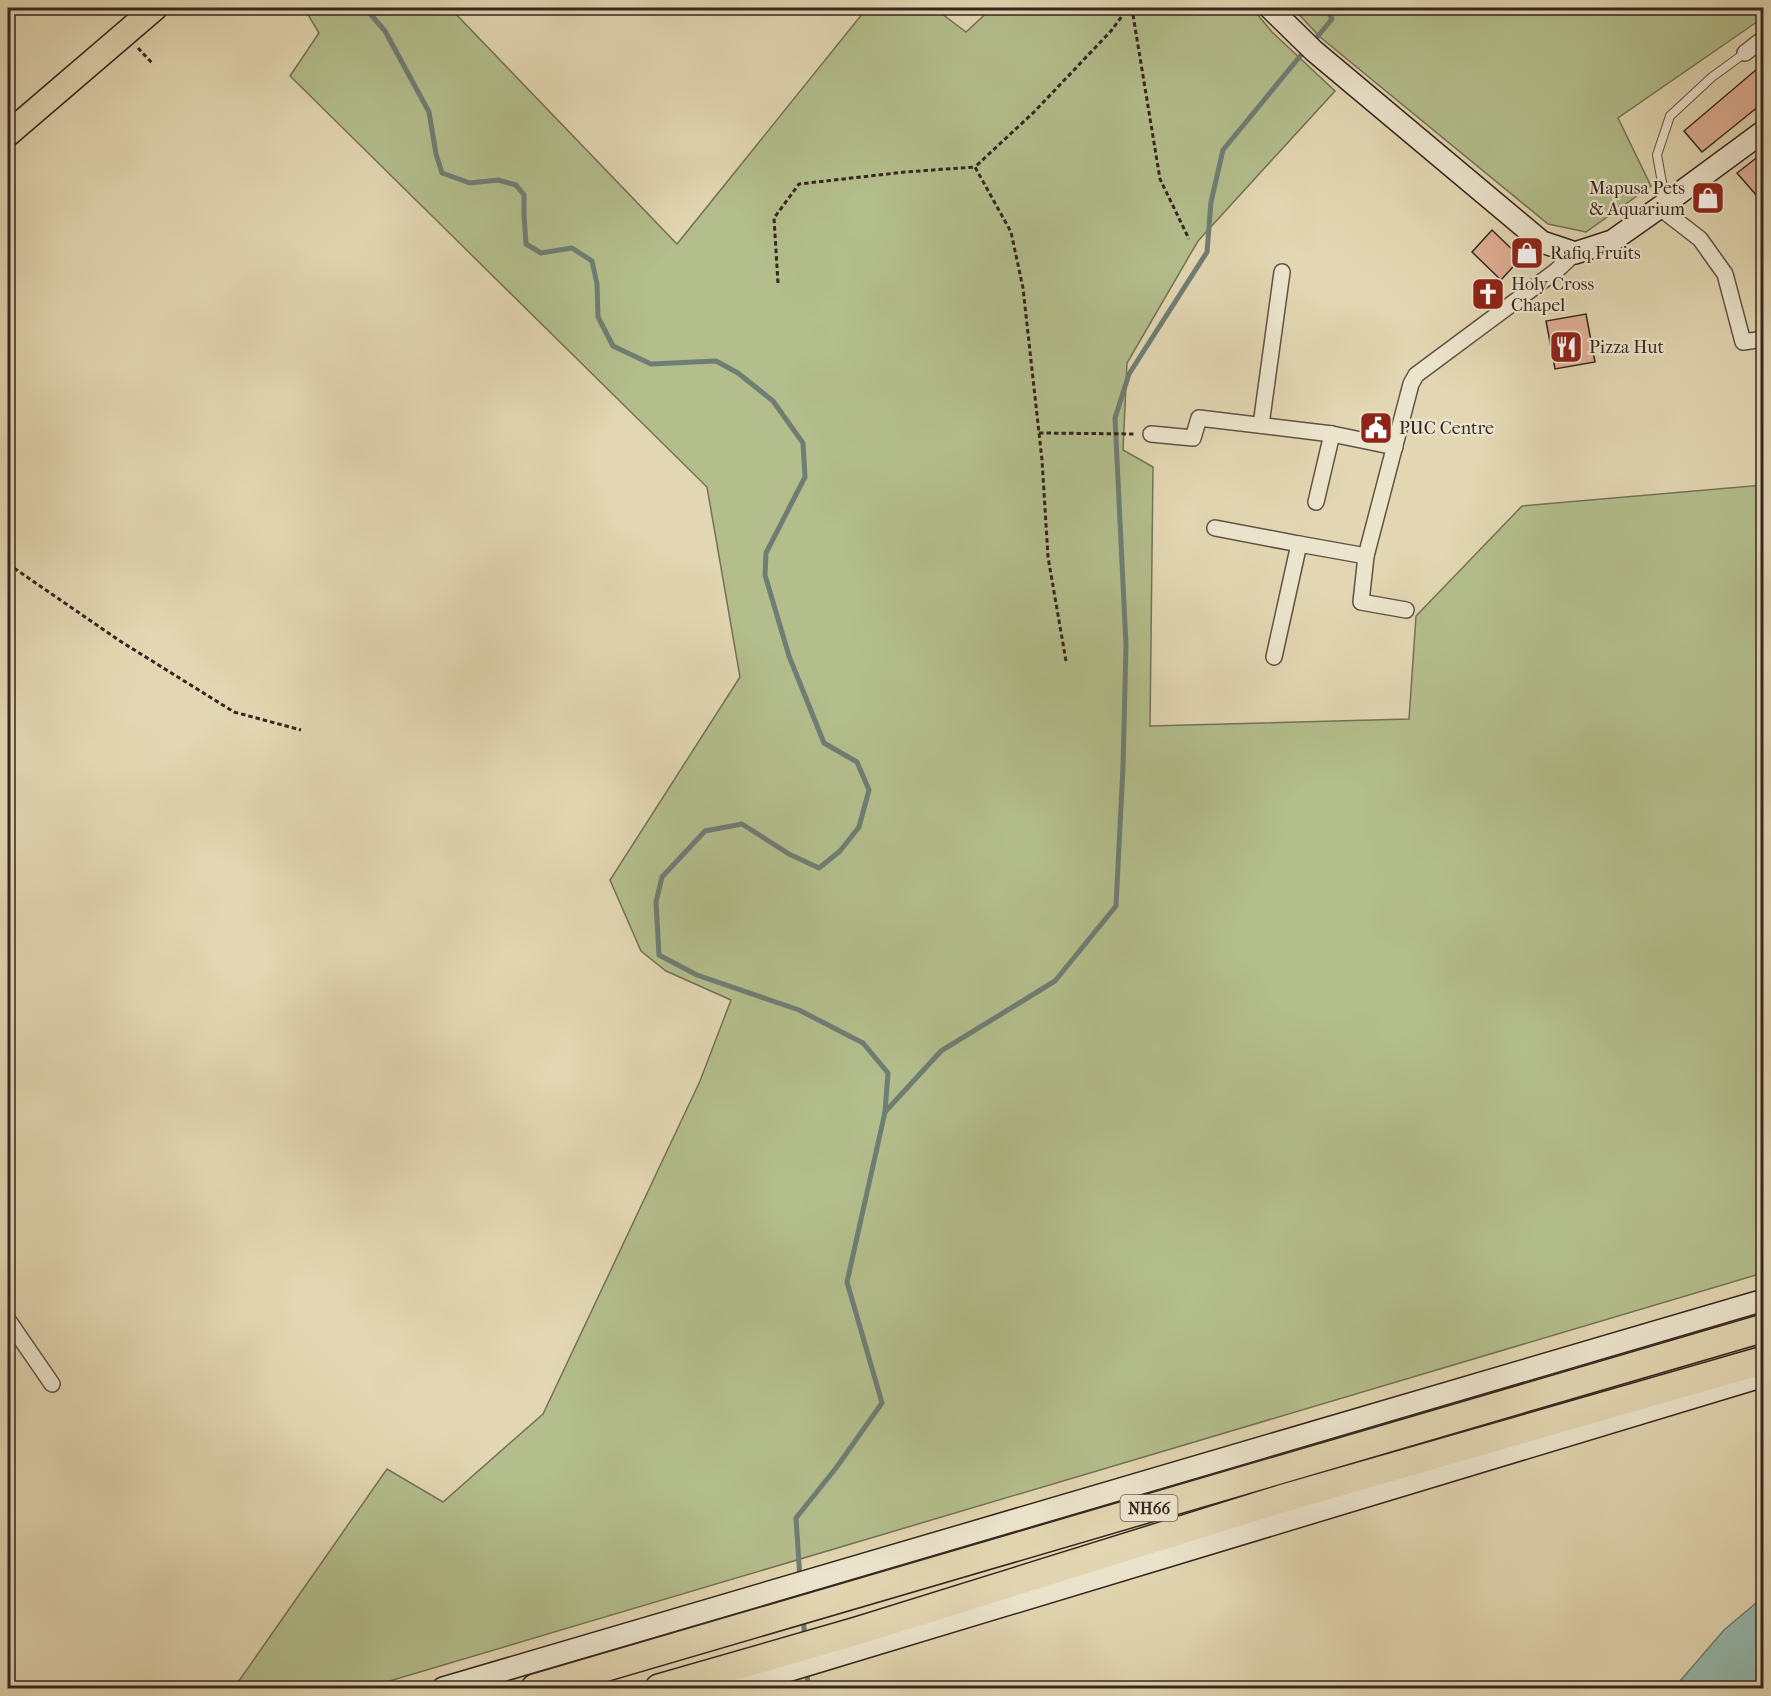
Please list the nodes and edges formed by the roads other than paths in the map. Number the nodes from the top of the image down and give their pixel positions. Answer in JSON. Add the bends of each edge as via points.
{"nodes":[{"id":1,"x":155,"y":8,"type":"edge"},
{"id":2,"x":1270,"y":8,"type":"edge"},
{"id":3,"x":1764,"y":38,"type":"edge"},
{"id":4,"x":1745,"y":53,"type":"joint"},
{"id":5,"x":1764,"y":131,"type":"edge"},
{"id":6,"x":8,"y":134,"type":"edge"},
{"id":7,"x":1663,"y":206,"type":"junction"},
{"id":8,"x":1575,"y":253,"type":"junction"},
{"id":9,"x":1282,"y":272,"type":"dead end"},
{"id":10,"x":1764,"y":339,"type":"edge"},
{"id":11,"x":1261,"y":425,"type":"junction"},
{"id":12,"x":1150,"y":434,"type":"road end"},
{"id":13,"x":1332,"y":435,"type":"junction"},
{"id":14,"x":1395,"y":447,"type":"junction"},
{"id":15,"x":1316,"y":502,"type":"dead end"},
{"id":16,"x":1215,"y":528,"type":"dead end"},
{"id":17,"x":1299,"y":544,"type":"junction"},
{"id":18,"x":1366,"y":556,"type":"junction"},
{"id":19,"x":1406,"y":610,"type":"dead end"},
{"id":20,"x":1274,"y":657,"type":"dead end"},
{"id":21,"x":1764,"y":1300,"type":"edge"},
{"id":22,"x":8,"y":1320,"type":"edge"},
{"id":23,"x":1764,"y":1328,"type":"edge"},
{"id":24,"x":1764,"y":1360,"type":"edge"},
{"id":25,"x":1764,"y":1376,"type":"edge"},
{"id":26,"x":52,"y":1384,"type":"dead end"},
{"id":27,"x":443,"y":1689,"type":"edge"},
{"id":28,"x":535,"y":1689,"type":"edge"},
{"id":29,"x":659,"y":1689,"type":"edge"},
{"id":30,"x":731,"y":1689,"type":"edge"}],
"edges":[{"from":1,"to":6,"type":"main road"},
{"from":2,"to":8,"type":"street","via":[[1308,45],[1542,242]]},
{"from":3,"to":4,"type":"street"},
{"from":4,"to":7,"type":"lane","via":[[1670,116],[1657,155]]},
{"from":5,"to":7,"type":"street"},
{"from":7,"to":8,"type":"street","via":[[1612,241]]},
{"from":7,"to":10,"type":"street","via":[[1700,239],[1725,274],[1743,342]]},
{"from":8,"to":14,"type":"street","via":[[1556,272],[1416,375]]},
{"from":9,"to":11,"type":"street"},
{"from":11,"to":12,"type":"street","via":[[1199,418],[1193,438]]},
{"from":11,"to":13,"type":"street"},
{"from":13,"to":14,"type":"street"},
{"from":13,"to":15,"type":"street"},
{"from":14,"to":18,"type":"street"},
{"from":16,"to":17,"type":"street"},
{"from":17,"to":18,"type":"street"},
{"from":17,"to":20,"type":"street"},
{"from":18,"to":19,"type":"street","via":[[1361,602]]},
{"from":21,"to":27,"type":"street"},
{"from":22,"to":26,"type":"street"},
{"from":23,"to":28,"type":"highway","number":"NH66"},
{"from":24,"to":29,"type":"highway","number":"NH66","via":[[1284,1498]]},
{"from":25,"to":30,"type":"street"}]}
